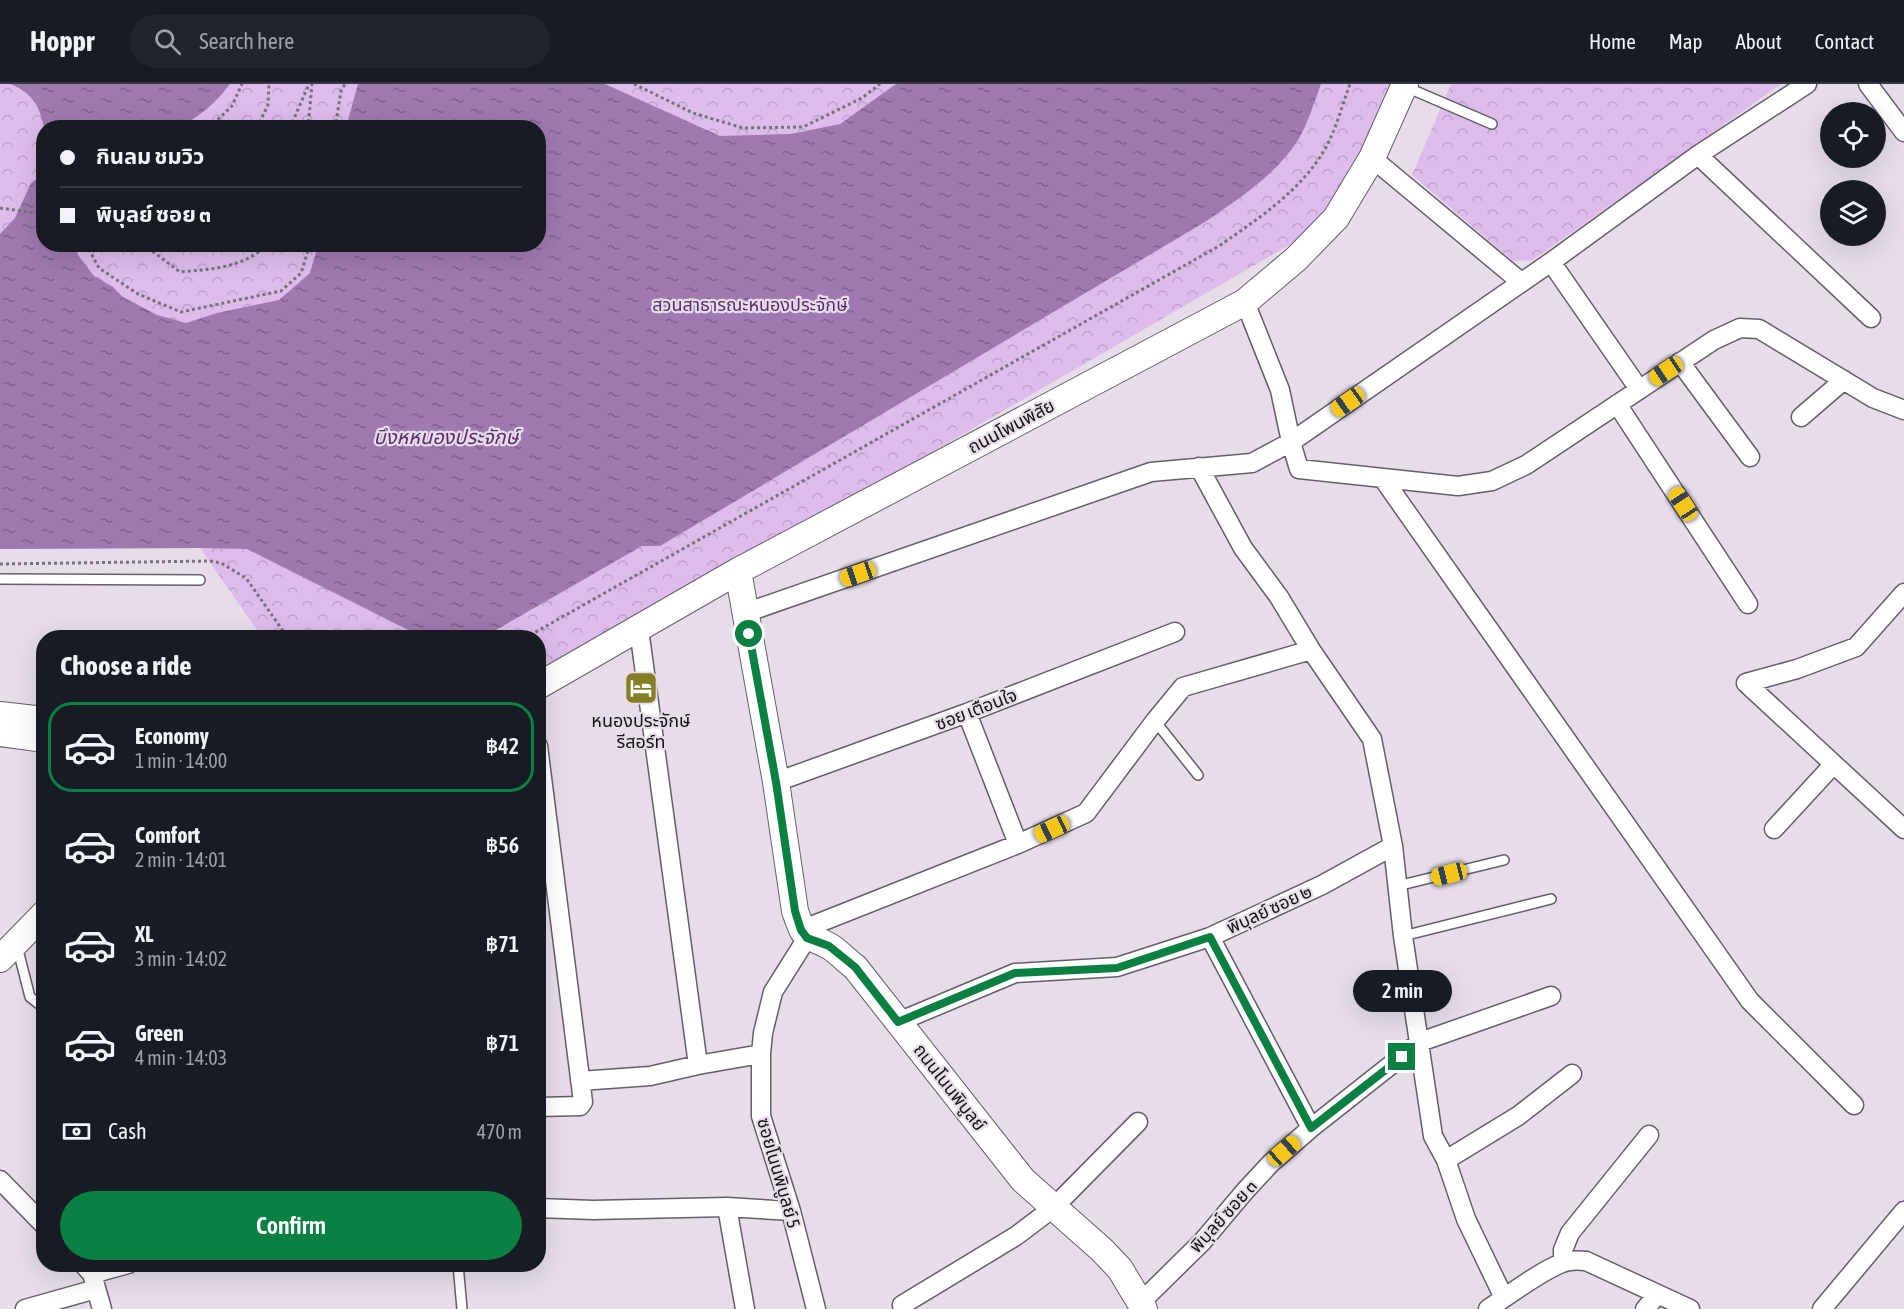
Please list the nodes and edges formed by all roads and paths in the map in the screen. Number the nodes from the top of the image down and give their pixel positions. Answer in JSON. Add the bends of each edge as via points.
{"nodes":[{"id":1,"x":242,"y":84,"type":"edge"},
{"id":2,"x":269,"y":84,"type":"edge"},
{"id":3,"x":311,"y":84,"type":"edge"},
{"id":4,"x":345,"y":84,"type":"edge"},
{"id":5,"x":634,"y":84,"type":"edge"},
{"id":6,"x":880,"y":84,"type":"edge"},
{"id":7,"x":1350,"y":84,"type":"edge"},
{"id":8,"x":1807,"y":84,"type":"edge"},
{"id":9,"x":1868,"y":84,"type":"edge"},
{"id":10,"x":1404,"y":85,"type":"edge"},
{"id":11,"x":218,"y":120,"type":"edge"},
{"id":12,"x":261,"y":120,"type":"edge"},
{"id":13,"x":294,"y":120,"type":"edge"},
{"id":14,"x":309,"y":120,"type":"edge"},
{"id":15,"x":337,"y":120,"type":"edge"},
{"id":16,"x":1492,"y":124,"type":"dead end"},
{"id":17,"x":1904,"y":132,"type":"edge"},
{"id":18,"x":1698,"y":155,"type":"junction"},
{"id":19,"x":1372,"y":158,"type":"junction"},
{"id":20,"x":0,"y":208,"type":"edge"},
{"id":21,"x":36,"y":213,"type":"edge"},
{"id":22,"x":90,"y":252,"type":"edge"},
{"id":23,"x":154,"y":252,"type":"edge"},
{"id":24,"x":259,"y":252,"type":"edge"},
{"id":25,"x":308,"y":252,"type":"edge"},
{"id":26,"x":1551,"y":262,"type":"junction"},
{"id":27,"x":1521,"y":282,"type":"junction"},
{"id":28,"x":1245,"y":302,"type":"junction"},
{"id":29,"x":1871,"y":318,"type":"dead end"},
{"id":30,"x":1680,"y":362,"type":"junction"},
{"id":31,"x":1844,"y":380,"type":"junction"},
{"id":32,"x":1639,"y":389,"type":"junction"},
{"id":33,"x":1617,"y":404,"type":"junction"},
{"id":34,"x":1904,"y":410,"type":"edge"},
{"id":35,"x":1801,"y":417,"type":"dead end"},
{"id":36,"x":1291,"y":442,"type":"junction"},
{"id":37,"x":1750,"y":458,"type":"dead end"},
{"id":38,"x":1199,"y":467,"type":"junction"},
{"id":39,"x":1384,"y":480,"type":"junction"},
{"id":40,"x":738,"y":572,"type":"junction"},
{"id":41,"x":0,"y":579,"type":"edge"},
{"id":42,"x":200,"y":580,"type":"dead end"},
{"id":43,"x":1904,"y":593,"type":"edge"},
{"id":44,"x":1749,"y":604,"type":"dead end"},
{"id":45,"x":745,"y":613,"type":"junction"},
{"id":46,"x":539,"y":630,"type":"edge"},
{"id":47,"x":639,"y":630,"type":"junction"},
{"id":48,"x":1175,"y":632,"type":"dead end"},
{"id":49,"x":1311,"y":650,"type":"junction"},
{"id":50,"x":546,"y":682,"type":"edge"},
{"id":51,"x":967,"y":713,"type":"junction"},
{"id":52,"x":0,"y":715,"type":"edge"},
{"id":53,"x":36,"y":719,"type":"edge"},
{"id":54,"x":1155,"y":721,"type":"junction"},
{"id":55,"x":0,"y":733,"type":"edge"},
{"id":56,"x":36,"y":738,"type":"edge"},
{"id":57,"x":1833,"y":765,"type":"junction"},
{"id":58,"x":1198,"y":775,"type":"dead end"},
{"id":59,"x":776,"y":782,"type":"junction"},
{"id":60,"x":546,"y":810,"type":"edge"},
{"id":61,"x":1774,"y":829,"type":"dead end"},
{"id":62,"x":1904,"y":829,"type":"edge"},
{"id":63,"x":1018,"y":844,"type":"junction"},
{"id":64,"x":1393,"y":846,"type":"junction"},
{"id":65,"x":1504,"y":860,"type":"dead end"},
{"id":66,"x":1398,"y":886,"type":"junction"},
{"id":67,"x":1551,"y":899,"type":"dead end"},
{"id":68,"x":36,"y":922,"type":"edge"},
{"id":69,"x":804,"y":934,"type":"junction"},
{"id":70,"x":1402,"y":936,"type":"junction"},
{"id":71,"x":1210,"y":937,"type":"junction"},
{"id":72,"x":8,"y":951,"type":"edge"},
{"id":73,"x":1551,"y":996,"type":"dead end"},
{"id":74,"x":36,"y":1002,"type":"edge"},
{"id":75,"x":898,"y":1022,"type":"junction"},
{"id":76,"x":1420,"y":1042,"type":"junction"},
{"id":77,"x":760,"y":1054,"type":"junction"},
{"id":78,"x":698,"y":1065,"type":"junction"},
{"id":79,"x":1572,"y":1074,"type":"dead end"},
{"id":80,"x":580,"y":1081,"type":"junction"},
{"id":81,"x":1854,"y":1105,"type":"dead end"},
{"id":82,"x":546,"y":1107,"type":"edge"},
{"id":83,"x":1138,"y":1122,"type":"dead end"},
{"id":84,"x":1311,"y":1128,"type":"junction"},
{"id":85,"x":1649,"y":1135,"type":"dead end"},
{"id":86,"x":1446,"y":1160,"type":"junction"},
{"id":87,"x":0,"y":1180,"type":"edge"},
{"id":88,"x":727,"y":1207,"type":"junction"},
{"id":89,"x":546,"y":1208,"type":"edge"},
{"id":90,"x":1053,"y":1208,"type":"junction"},
{"id":91,"x":791,"y":1211,"type":"junction"},
{"id":92,"x":1904,"y":1211,"type":"edge"},
{"id":93,"x":36,"y":1217,"type":"edge"},
{"id":94,"x":1563,"y":1262,"type":"junction"},
{"id":95,"x":459,"y":1272,"type":"edge"},
{"id":96,"x":90,"y":1276,"type":"edge"},
{"id":97,"x":1504,"y":1298,"type":"junction"},
{"id":98,"x":1651,"y":1302,"type":"edge"},
{"id":99,"x":902,"y":1305,"type":"dead end"},
{"id":100,"x":1143,"y":1306,"type":"edge"},
{"id":101,"x":25,"y":1309,"type":"edge"},
{"id":102,"x":102,"y":1309,"type":"edge"},
{"id":103,"x":462,"y":1309,"type":"edge"},
{"id":104,"x":745,"y":1309,"type":"edge"},
{"id":105,"x":816,"y":1309,"type":"edge"},
{"id":106,"x":1488,"y":1309,"type":"edge"},
{"id":107,"x":1690,"y":1309,"type":"edge"},
{"id":108,"x":1822,"y":1309,"type":"edge"}],
"edges":[{"from":1,"to":11,"type":"path","via":[[232,106]]},
{"from":2,"to":12,"type":"path","via":[[268,105]]},
{"from":3,"to":13,"type":"path"},
{"from":3,"to":14,"type":"path"},
{"from":4,"to":15,"type":"path"},
{"from":5,"to":6,"type":"path","via":[[693,113],[743,128],[803,127],[862,98]]},
{"from":7,"to":46,"type":"path","via":[[1320,158],[1274,207],[1219,246]]},
{"from":8,"to":18,"type":"street"},
{"from":9,"to":17,"type":"street"},
{"from":10,"to":16,"type":"lane"},
{"from":10,"to":19,"type":"street","name":"ถนนโพนพิสัย"},
{"from":18,"to":26,"type":"street"},
{"from":18,"to":29,"type":"street"},
{"from":19,"to":27,"type":"street"},
{"from":19,"to":28,"type":"street","name":"ถนนโพนพิสัย","via":[[1336,218]]},
{"from":20,"to":21,"type":"path"},
{"from":22,"to":25,"type":"path","via":[[99,268],[138,294],[181,312],[281,291],[301,273]]},
{"from":23,"to":24,"type":"path","via":[[180,272],[229,267]]},
{"from":26,"to":27,"type":"street"},
{"from":26,"to":32,"type":"street"},
{"from":27,"to":36,"type":"street"},
{"from":28,"to":36,"type":"street","via":[[1280,390]]},
{"from":28,"to":40,"type":"street","name":"ถนนโพนพิสัย"},
{"from":30,"to":31,"type":"street","via":[[1740,328],[1759,329]]},
{"from":30,"to":32,"type":"street"},
{"from":30,"to":37,"type":"street"},
{"from":31,"to":34,"type":"street","via":[[1873,398]]},
{"from":31,"to":35,"type":"street"},
{"from":32,"to":33,"type":"street"},
{"from":33,"to":39,"type":"street","via":[[1526,465],[1492,481],[1458,486]]},
{"from":33,"to":44,"type":"street"},
{"from":36,"to":38,"type":"street","via":[[1252,463]]},
{"from":36,"to":39,"type":"street","via":[[1299,469]]},
{"from":38,"to":45,"type":"street","via":[[1151,472]]},
{"from":38,"to":49,"type":"street","via":[[1243,548]]},
{"from":39,"to":81,"type":"street","via":[[1750,1000]]},
{"from":40,"to":45,"type":"street"},
{"from":40,"to":47,"type":"street","name":"ถนนโพนพิสัย"},
{"from":41,"to":42,"type":"lane"},
{"from":43,"to":57,"type":"street","via":[[1856,647],[1797,669],[1746,682]]},
{"from":45,"to":59,"type":"street"},
{"from":47,"to":50,"type":"street","name":"ถนนโพนพิสัย"},
{"from":47,"to":78,"type":"street"},
{"from":48,"to":51,"type":"street","name":"ซอย เตือนใจ"},
{"from":49,"to":54,"type":"street","via":[[1183,687]]},
{"from":49,"to":64,"type":"street","via":[[1372,739]]},
{"from":51,"to":59,"type":"street","name":"ซอย เตือนใจ"},
{"from":51,"to":63,"type":"street"},
{"from":52,"to":53,"type":"street"},
{"from":54,"to":58,"type":"lane"},
{"from":54,"to":63,"type":"street","via":[[1086,813]]},
{"from":55,"to":56,"type":"street"},
{"from":57,"to":61,"type":"street"},
{"from":57,"to":62,"type":"street"},
{"from":59,"to":69,"type":"street","via":[[795,911]]},
{"from":60,"to":80,"type":"street"},
{"from":63,"to":69,"type":"street"},
{"from":64,"to":66,"type":"street"},
{"from":64,"to":71,"type":"street","name":"พิบุลย์ ซอย ๒","via":[[1322,885]]},
{"from":65,"to":66,"type":"lane"},
{"from":66,"to":70,"type":"street"},
{"from":67,"to":70,"type":"lane"},
{"from":68,"to":72,"type":"street"},
{"from":69,"to":75,"type":"street","name":"ถนนโนนพิบูลย์","via":[[829,946],[855,967]]},
{"from":69,"to":77,"type":"street","name":"ซอยโนนพิบูลย์ 5","via":[[773,992]]},
{"from":70,"to":76,"type":"street"},
{"from":71,"to":75,"type":"street","name":"พิบุลย์ ซอย ๒","via":[[1117,968],[1015,973]]},
{"from":71,"to":84,"type":"street"},
{"from":72,"to":74,"type":"lane"},
{"from":73,"to":76,"type":"street","name":"พิบุลย์ ซอย ๓"},
{"from":75,"to":90,"type":"street","name":"ถนนโนนพิบูลย์","via":[[1023,1180]]},
{"from":76,"to":84,"type":"street","name":"พิบุลย์ ซอย ๓"},
{"from":76,"to":86,"type":"street","via":[[1433,1136]]},
{"from":77,"to":78,"type":"street"},
{"from":77,"to":91,"type":"street","name":"ซอยโนนพิบูลย์ 5","via":[[761,1116]]},
{"from":78,"to":80,"type":"street","via":[[650,1076]]},
{"from":79,"to":86,"type":"street","via":[[1518,1116]]},
{"from":80,"to":82,"type":"street","via":[[583,1102],[579,1106]]},
{"from":83,"to":90,"type":"street"},
{"from":84,"to":100,"type":"street","name":"พิบุลย์ ซอย ๓","via":[[1271,1163]]},
{"from":85,"to":94,"type":"street","via":[[1570,1233]]},
{"from":86,"to":97,"type":"street","via":[[1466,1219]]},
{"from":87,"to":93,"type":"street"},
{"from":88,"to":89,"type":"street"},
{"from":88,"to":91,"type":"street"},
{"from":88,"to":104,"type":"street"},
{"from":90,"to":99,"type":"street","via":[[1016,1236]]},
{"from":90,"to":100,"type":"street","name":"ถนนโนนพิบูลย์","via":[[1120,1269]]},
{"from":91,"to":105,"type":"street","name":"ซอยโนนพิบูลย์ 5"},
{"from":92,"to":108,"type":"street"},
{"from":94,"to":97,"type":"street"},
{"from":94,"to":98,"type":"street","via":[[1586,1261]]},
{"from":95,"to":103,"type":"lane"},
{"from":96,"to":101,"type":"street"},
{"from":96,"to":102,"type":"street"},
{"from":97,"to":106,"type":"street"},
{"from":98,"to":107,"type":"street"}]}
